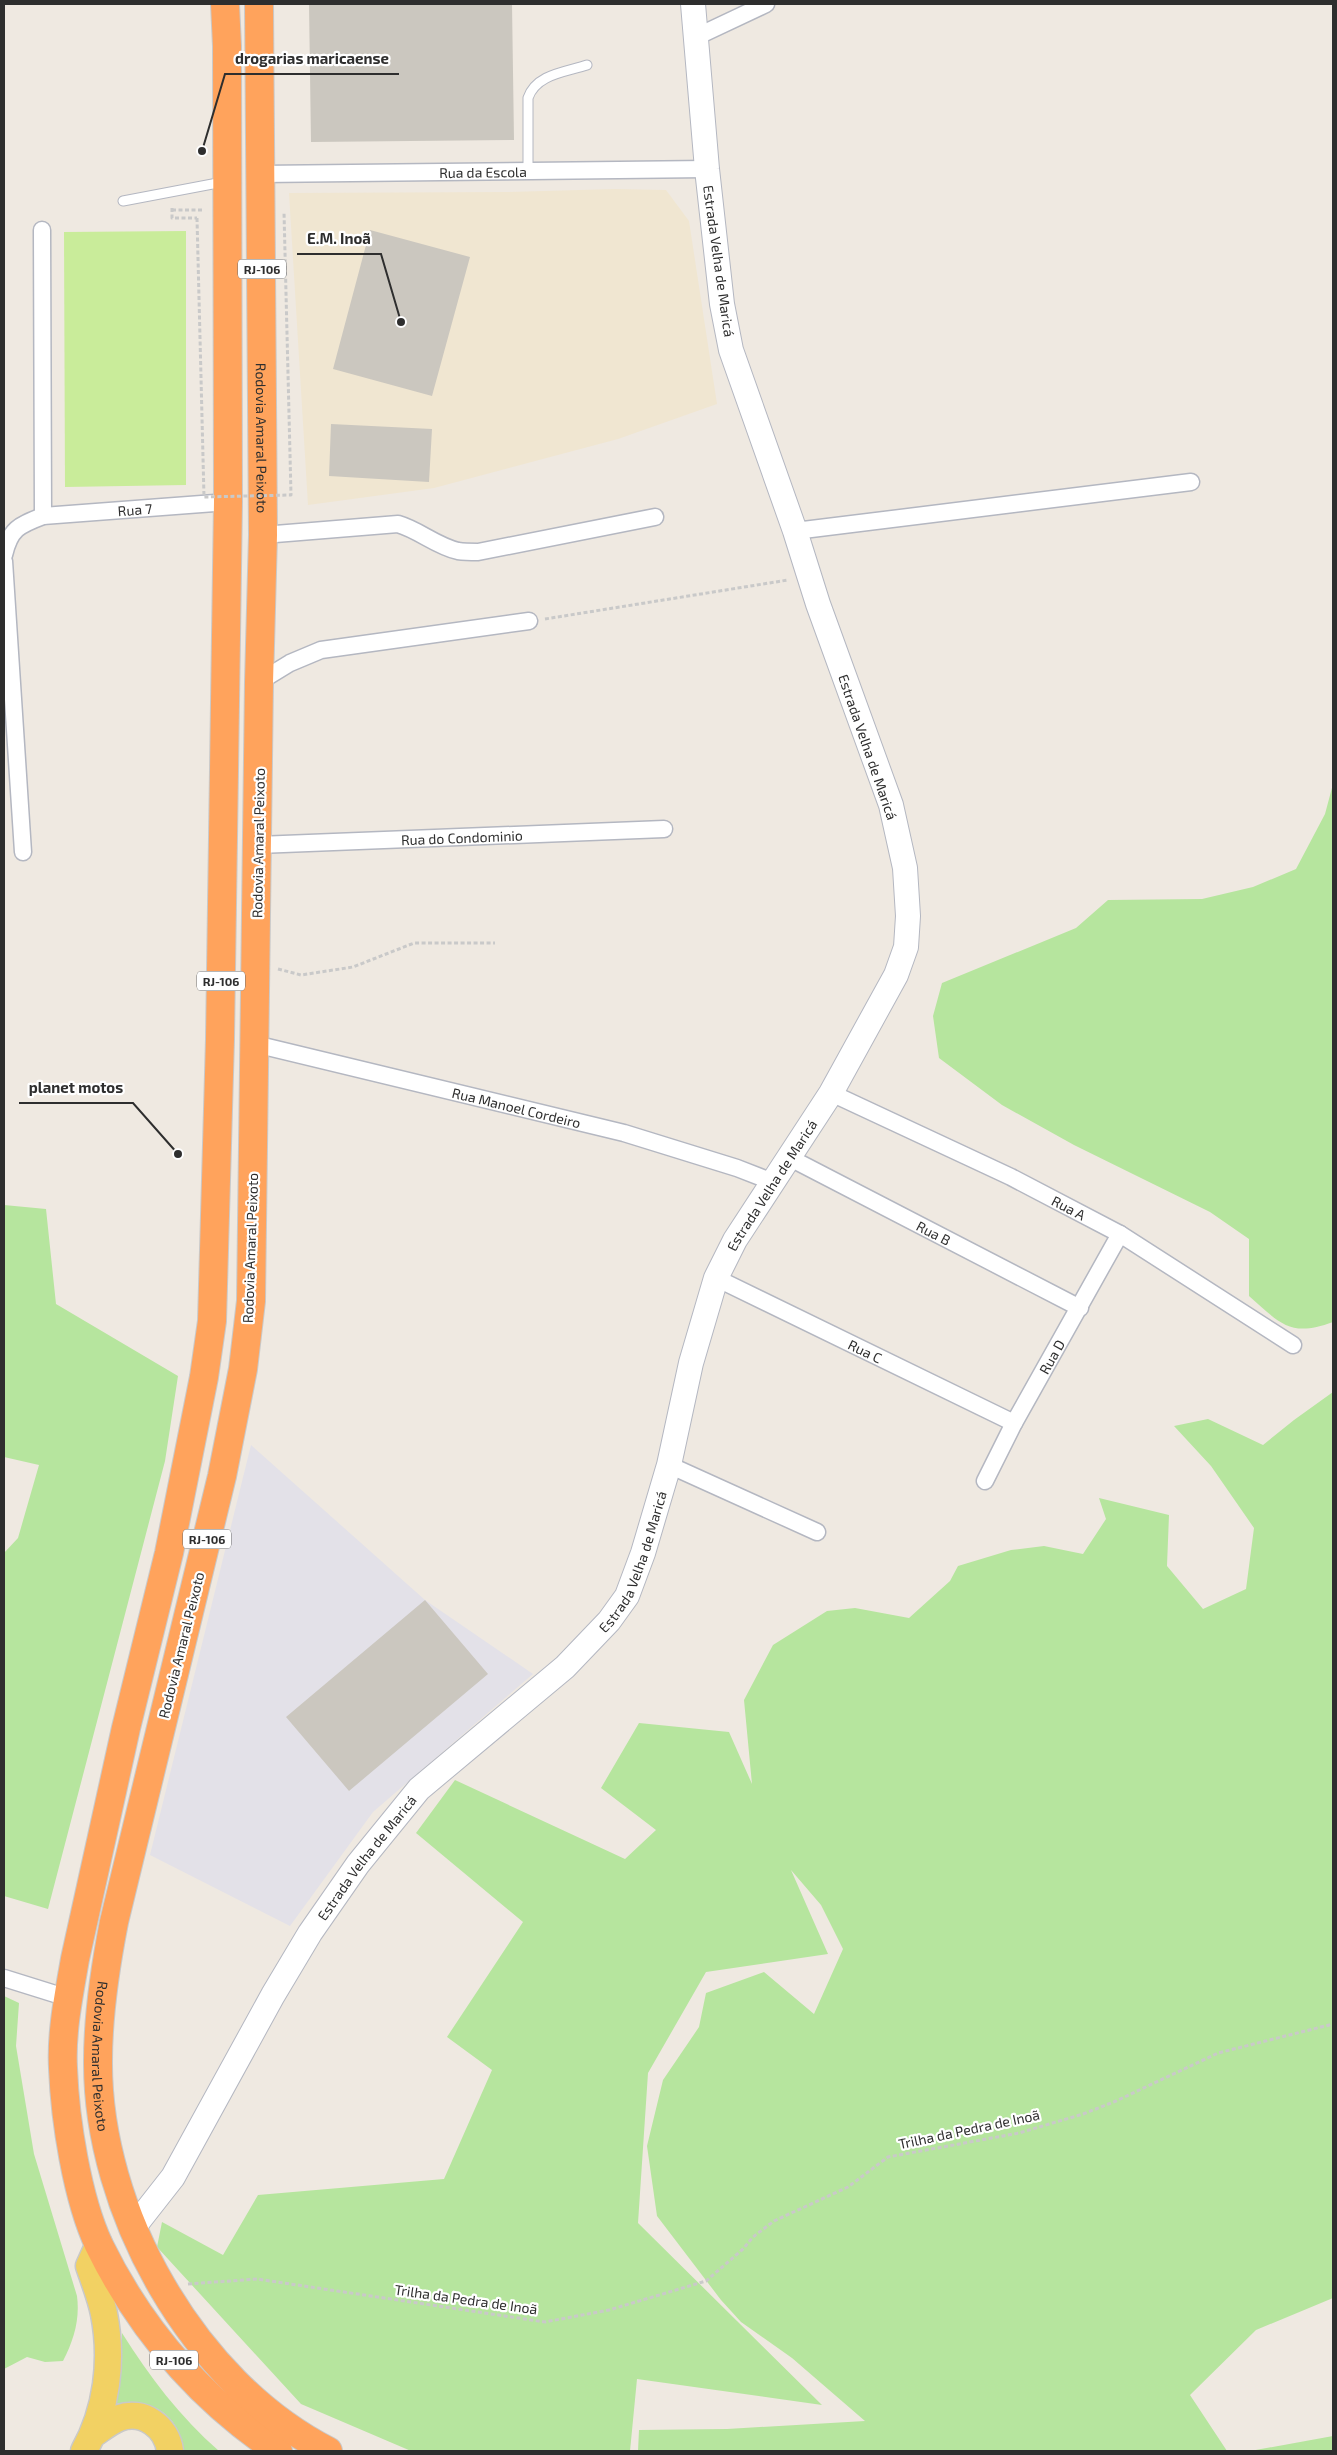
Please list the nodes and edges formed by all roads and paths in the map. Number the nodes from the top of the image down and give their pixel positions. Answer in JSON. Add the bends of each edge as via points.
{"nodes":[{"id":1,"x":225,"y":4,"type":"edge"},
{"id":2,"x":259,"y":4,"type":"edge"},
{"id":3,"x":693,"y":4,"type":"edge"},
{"id":4,"x":766,"y":4,"type":"edge"},
{"id":5,"x":696,"y":37,"type":"junction"},
{"id":6,"x":587,"y":65,"type":"dead end"},
{"id":7,"x":707,"y":169,"type":"junction"},
{"id":8,"x":528,"y":170,"type":"junction"},
{"id":9,"x":261,"y":174,"type":"junction"},
{"id":10,"x":228,"y":181,"type":"junction"},
{"id":11,"x":171,"y":192,"type":"junction"},
{"id":12,"x":123,"y":201,"type":"dead end"},
{"id":13,"x":228,"y":209,"type":"junction"},
{"id":14,"x":172,"y":210,"type":"junction"},
{"id":15,"x":286,"y":212,"type":"dead end"},
{"id":16,"x":42,"y":230,"type":"dead end"},
{"id":17,"x":1191,"y":482,"type":"dead end"},
{"id":18,"x":228,"y":502,"type":"junction"},
{"id":19,"x":43,"y":516,"type":"junction"},
{"id":20,"x":655,"y":518,"type":"dead end"},
{"id":21,"x":795,"y":531,"type":"junction"},
{"id":22,"x":263,"y":535,"type":"junction"},
{"id":23,"x":4,"y":555,"type":"edge"},
{"id":24,"x":4,"y":561,"type":"edge"},
{"id":25,"x":809,"y":576,"type":"junction"},
{"id":26,"x":529,"y":621,"type":"joint"},
{"id":27,"x":6,"y":626,"type":"edge"},
{"id":28,"x":259,"y":682,"type":"junction"},
{"id":29,"x":664,"y":829,"type":"dead end"},
{"id":30,"x":258,"y":845,"type":"junction"},
{"id":31,"x":23,"y":852,"type":"dead end"},
{"id":32,"x":495,"y":943,"type":"dead end"},
{"id":33,"x":256,"y":962,"type":"junction"},
{"id":34,"x":255,"y":1044,"type":"junction"},
{"id":35,"x":831,"y":1094,"type":"junction"},
{"id":36,"x":790,"y":1158,"type":"junction"},
{"id":37,"x":773,"y":1182,"type":"junction"},
{"id":38,"x":1120,"y":1234,"type":"junction"},
{"id":39,"x":716,"y":1278,"type":"junction"},
{"id":40,"x":1080,"y":1308,"type":"junction"},
{"id":41,"x":1293,"y":1345,"type":"dead end"},
{"id":42,"x":1014,"y":1423,"type":"junction"},
{"id":43,"x":670,"y":1465,"type":"junction"},
{"id":44,"x":985,"y":1481,"type":"dead end"},
{"id":45,"x":817,"y":1532,"type":"dead end"},
{"id":46,"x":4,"y":1978,"type":"edge"},
{"id":47,"x":68,"y":1998,"type":"junction"},
{"id":48,"x":1333,"y":2024,"type":"edge"},
{"id":49,"x":133,"y":2228,"type":"junction"},
{"id":50,"x":99,"y":2244,"type":"junction"},
{"id":51,"x":160,"y":2285,"type":"junction"},
{"id":52,"x":88,"y":2443,"type":"edge"},
{"id":53,"x":170,"y":2451,"type":"edge"},
{"id":54,"x":278,"y":2451,"type":"edge"},
{"id":55,"x":328,"y":2451,"type":"edge"}],
"edges":[{"from":1,"to":10,"type":"highway","number":"RJ-106"},
{"from":2,"to":9,"type":"highway","name":"Rodovia Amaral Peixoto","number":"RJ-106"},
{"from":3,"to":5,"type":"street","name":"Estrada Velha de Maricá"},
{"from":4,"to":5,"type":"street"},
{"from":5,"to":7,"type":"street","name":"Estrada Velha de Maricá"},
{"from":6,"to":8,"type":"lane","via":[[543,78],[531,90],[528,98]]},
{"from":7,"to":8,"type":"street","name":"Rua da Escola"},
{"from":7,"to":21,"type":"street","name":"Estrada Velha de Maricá","via":[[722,304],[731,350]]},
{"from":8,"to":9,"type":"street","name":"Rua da Escola"},
{"from":9,"to":22,"type":"highway","name":"Rodovia Amaral Peixoto","number":"RJ-106"},
{"from":10,"to":11,"type":"lane"},
{"from":10,"to":13,"type":"highway","number":"RJ-106"},
{"from":11,"to":12,"type":"lane"},
{"from":11,"to":14,"type":"path"},
{"from":13,"to":14,"type":"path"},
{"from":13,"to":18,"type":"highway","number":"RJ-106"},
{"from":14,"to":15,"type":"path","bridge":true,"via":[[172,218],[197,218],[204,497],[291,496]]},
{"from":16,"to":19,"type":"street"},
{"from":17,"to":21,"type":"street"},
{"from":18,"to":19,"type":"street","name":"Rua 7"},
{"from":18,"to":47,"type":"highway","number":"RJ-106","via":[[212,1321],[169,1553],[115,1775]]},
{"from":19,"to":23,"type":"street","name":"Rua 7","via":[[20,524],[7,540]]},
{"from":20,"to":22,"type":"street","via":[[478,552],[450,548],[398,524]]},
{"from":21,"to":25,"type":"street","name":"Estrada Velha de Maricá"},
{"from":22,"to":28,"type":"highway","name":"Rodovia Amaral Peixoto","number":"RJ-106"},
{"from":24,"to":27,"type":"street"},
{"from":25,"to":26,"type":"path"},
{"from":25,"to":35,"type":"street","name":"Estrada Velha de Maricá","via":[[891,805],[905,868],[908,916],[906,947],[896,975]]},
{"from":26,"to":28,"type":"street","via":[[321,650],[290,663]]},
{"from":27,"to":31,"type":"street"},
{"from":28,"to":30,"type":"highway","name":"Rodovia Amaral Peixoto","number":"RJ-106"},
{"from":29,"to":30,"type":"street","name":"Rua do Condominio"},
{"from":30,"to":33,"type":"highway","name":"Rodovia Amaral Peixoto","number":"RJ-106"},
{"from":32,"to":33,"type":"path","via":[[414,943],[353,967],[301,976]]},
{"from":33,"to":34,"type":"highway","name":"Rodovia Amaral Peixoto","number":"RJ-106"},
{"from":34,"to":37,"type":"street","name":"Rua Manoel Cordeiro","via":[[624,1133]]},
{"from":34,"to":49,"type":"highway","name":"Rodovia Amaral Peixoto","number":"RJ-106","via":[[251,1301],[243,1369],[222,1476],[114,1922],[100,1993],[98,2062],[103,2121],[116,2182]]},
{"from":35,"to":36,"type":"street","name":"Estrada Velha de Maricá"},
{"from":35,"to":38,"type":"street","name":"Rua A","via":[[1026,1185]]},
{"from":36,"to":37,"type":"street","name":"Estrada Velha de Maricá"},
{"from":36,"to":40,"type":"street","name":"Rua B"},
{"from":37,"to":39,"type":"street","name":"Estrada Velha de Maricá","via":[[735,1240]]},
{"from":38,"to":40,"type":"street","name":"Rua D"},
{"from":38,"to":41,"type":"street","name":"Rua A"},
{"from":39,"to":42,"type":"street","name":"Rua C"},
{"from":39,"to":43,"type":"street","name":"Estrada Velha de Maricá","via":[[691,1363]]},
{"from":40,"to":42,"type":"street","name":"Rua D"},
{"from":42,"to":44,"type":"street","name":"Rua D"},
{"from":43,"to":45,"type":"street"},
{"from":43,"to":49,"type":"street","name":"Estrada Velha de Maricá","via":[[643,1553],[623,1602],[610,1621],[565,1667],[419,1789],[358,1864],[310,1932],[173,2177]]},
{"from":46,"to":47,"type":"street"},
{"from":47,"to":50,"type":"highway","number":"RJ-106","via":[[63,2066],[66,2117],[81,2189]]},
{"from":48,"to":51,"type":"path","name":"Trilha da Pedra de Inoã","via":[[1218,2053],[1116,2102],[1083,2114],[1019,2133],[888,2157],[848,2187],[774,2221],[706,2281],[609,2310],[545,2322],[257,2279]]},
{"from":49,"to":51,"type":"highway","name":"Rodovia Amaral Peixoto","number":"RJ-106"},
{"from":50,"to":52,"type":"main road","via":[[89,2266],[104,2311],[108,2357],[103,2398]]},
{"from":50,"to":54,"type":"highway","number":"RJ-106","via":[[138,2313],[175,2361],[210,2399],[249,2432]]},
{"from":51,"to":55,"type":"highway","name":"Rodovia Amaral Peixoto","number":"RJ-106","via":[[220,2366],[257,2403],[313,2444]]},
{"from":52,"to":53,"type":"main road","via":[[119,2418],[137,2416],[162,2430]]}]}
